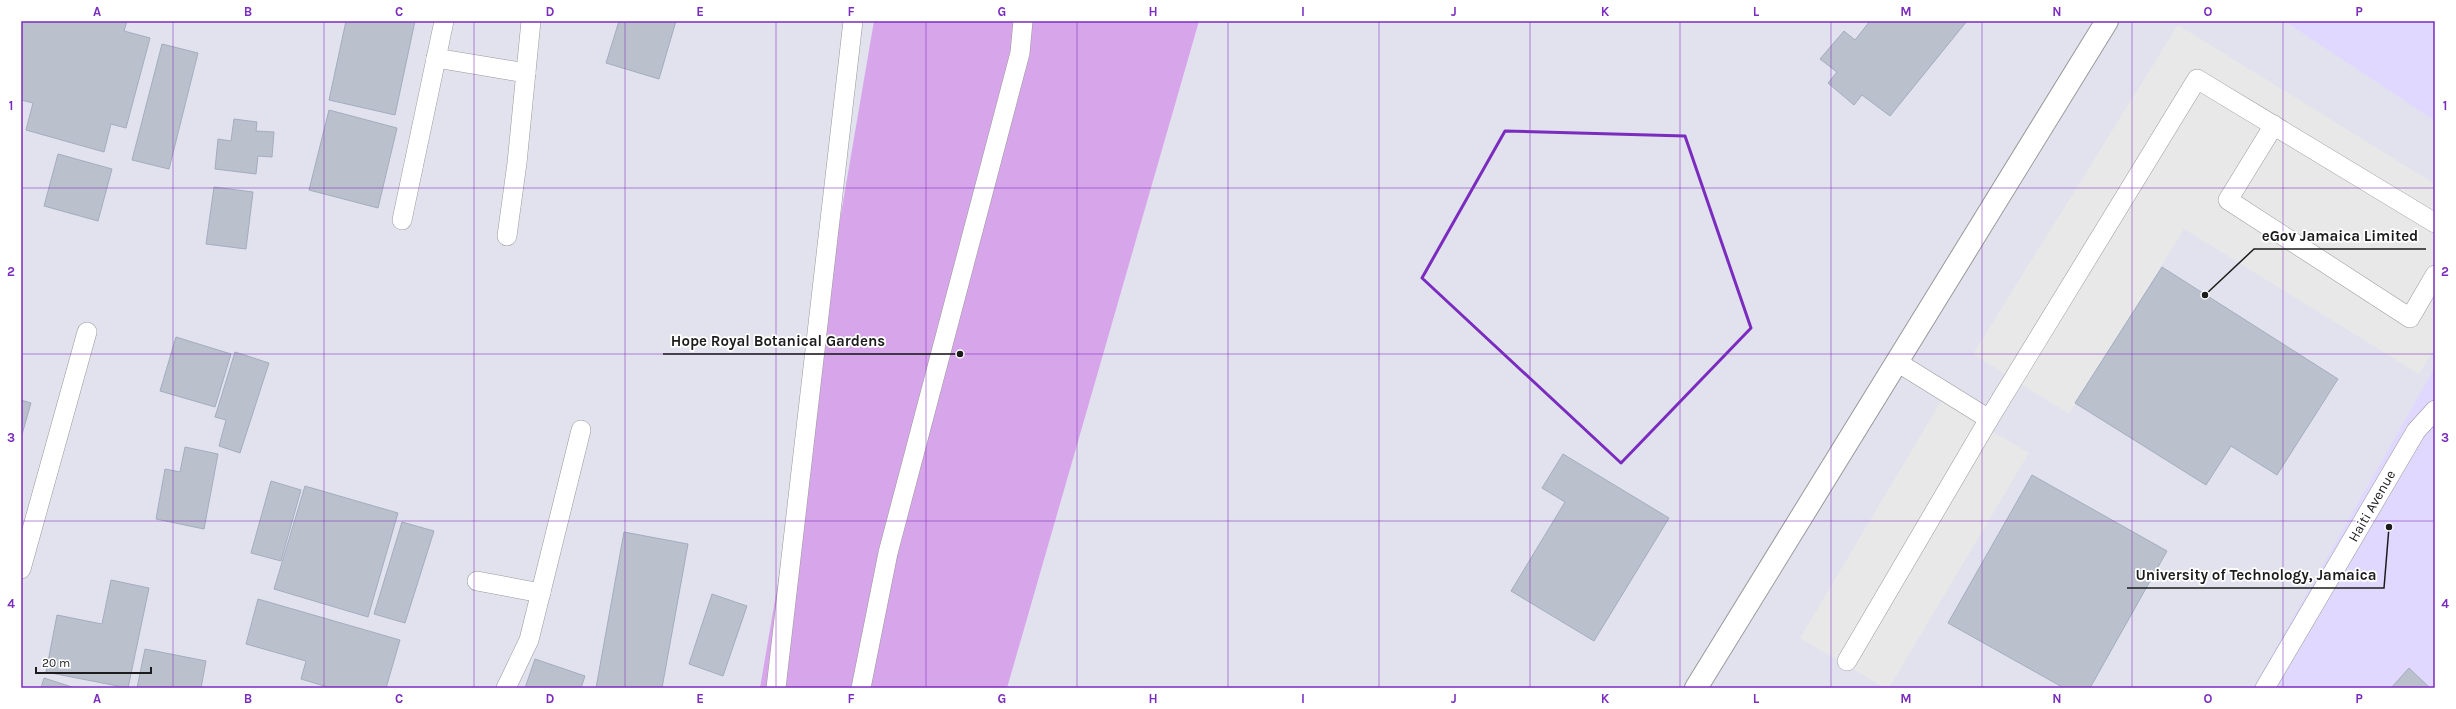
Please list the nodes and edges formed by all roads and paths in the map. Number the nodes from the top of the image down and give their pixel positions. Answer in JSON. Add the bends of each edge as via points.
{"nodes":[{"id":1,"x":444,"y":21,"type":"edge"},
{"id":2,"x":531,"y":21,"type":"edge"},
{"id":3,"x":853,"y":21,"type":"edge"},
{"id":4,"x":1024,"y":21,"type":"edge"},
{"id":5,"x":2107,"y":21,"type":"edge"},
{"id":6,"x":436,"y":58,"type":"junction"},
{"id":7,"x":526,"y":73,"type":"junction"},
{"id":8,"x":2274,"y":125,"type":"junction"},
{"id":9,"x":402,"y":220,"type":"dead end"},
{"id":10,"x":2435,"y":223,"type":"edge"},
{"id":11,"x":507,"y":236,"type":"dead end"},
{"id":12,"x":2435,"y":275,"type":"edge"},
{"id":13,"x":87,"y":332,"type":"dead end"},
{"id":14,"x":1897,"y":362,"type":"junction"},
{"id":15,"x":2435,"y":410,"type":"edge"},
{"id":16,"x":1989,"y":419,"type":"junction"},
{"id":17,"x":581,"y":430,"type":"dead end"},
{"id":18,"x":21,"y":569,"type":"edge"},
{"id":19,"x":477,"y":581,"type":"dead end"},
{"id":20,"x":541,"y":593,"type":"junction"},
{"id":21,"x":1847,"y":661,"type":"dead end"},
{"id":22,"x":506,"y":688,"type":"edge"},
{"id":23,"x":776,"y":688,"type":"edge"},
{"id":24,"x":861,"y":688,"type":"edge"},
{"id":25,"x":1696,"y":688,"type":"edge"},
{"id":26,"x":2265,"y":688,"type":"edge"}],
"edges":[{"from":1,"to":6,"type":"lane"},
{"from":2,"to":7,"type":"lane"},
{"from":3,"to":23,"type":"lane"},
{"from":4,"to":24,"type":"lane","via":[[1020,53],[888,553]]},
{"from":5,"to":14,"type":"street"},
{"from":6,"to":7,"type":"lane"},
{"from":6,"to":9,"type":"lane"},
{"from":7,"to":11,"type":"lane"},
{"from":8,"to":10,"type":"lane"},
{"from":8,"to":12,"type":"lane","via":[[2228,200],[2410,318]]},
{"from":8,"to":16,"type":"lane","via":[[2197,79]]},
{"from":13,"to":18,"type":"lane"},
{"from":14,"to":16,"type":"lane"},
{"from":14,"to":25,"type":"street"},
{"from":15,"to":26,"type":"lane","name":"Haiti Avenue","via":[[2416,431]]},
{"from":16,"to":21,"type":"lane"},
{"from":17,"to":20,"type":"lane"},
{"from":19,"to":20,"type":"lane"},
{"from":20,"to":22,"type":"lane","via":[[529,640]]}]}
